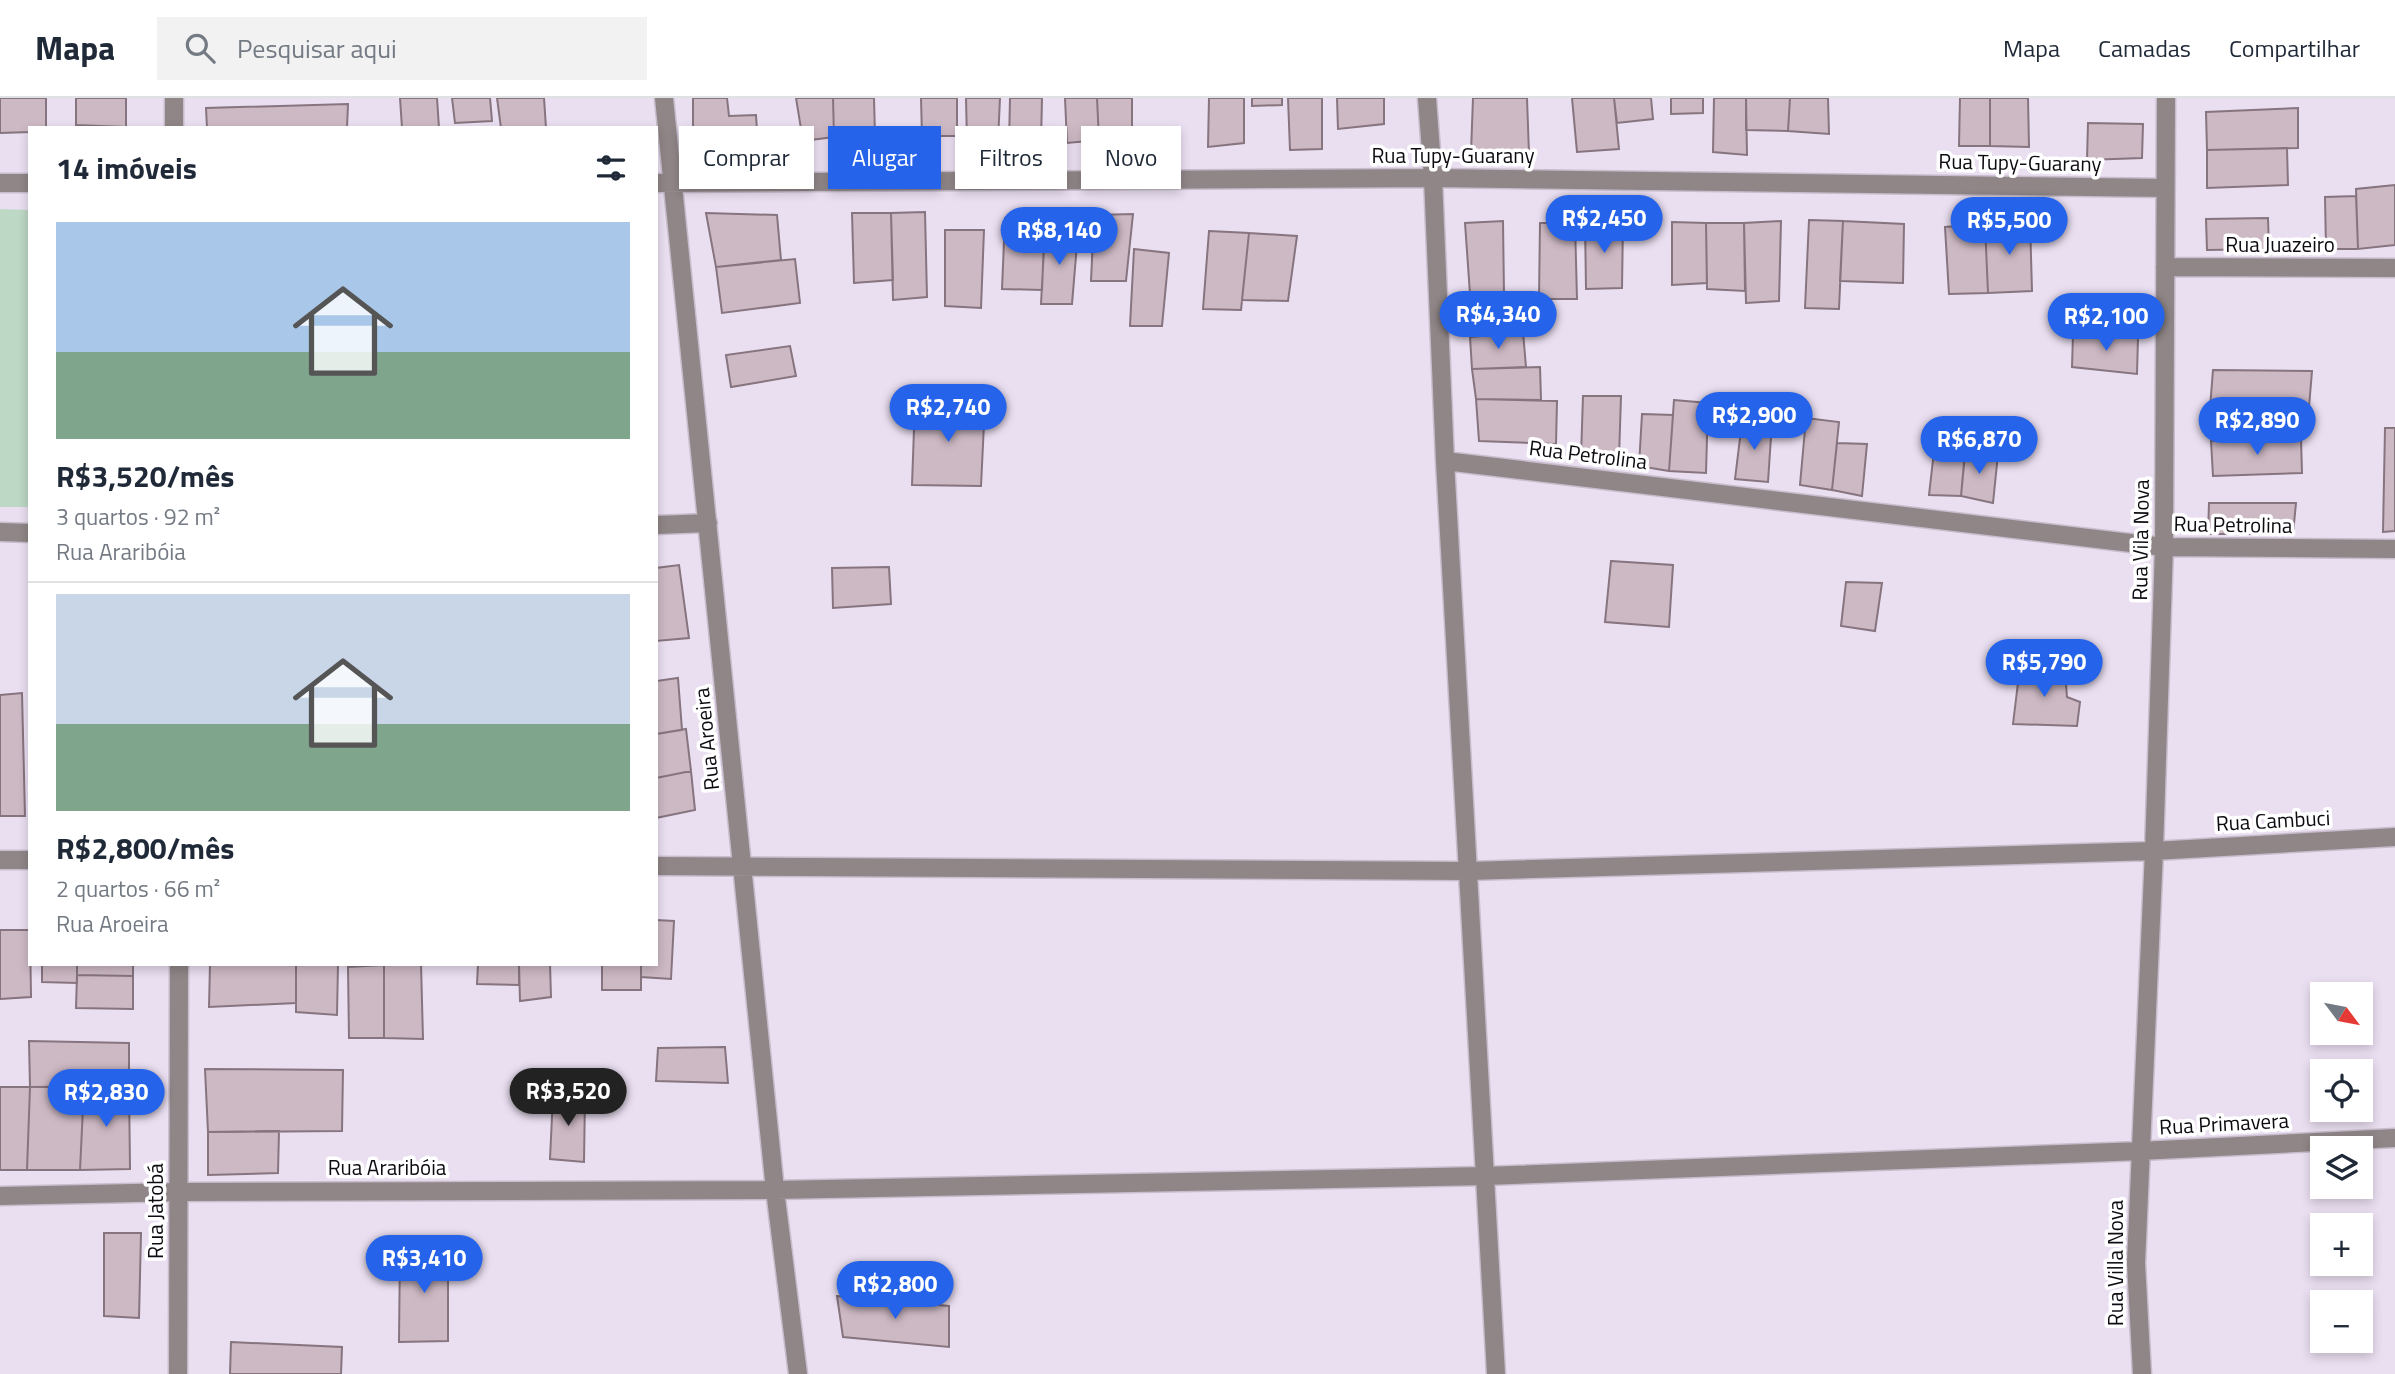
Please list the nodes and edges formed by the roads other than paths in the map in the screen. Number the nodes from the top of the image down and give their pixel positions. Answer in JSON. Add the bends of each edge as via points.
{"nodes":[{"id":1,"x":174,"y":98,"type":"edge"},
{"id":2,"x":664,"y":98,"type":"edge"},
{"id":3,"x":1427,"y":98,"type":"edge"},
{"id":4,"x":2166,"y":98,"type":"edge"},
{"id":5,"x":174,"y":126,"type":"edge"},
{"id":6,"x":1433,"y":178,"type":"junction"},
{"id":7,"x":0,"y":183,"type":"edge"},
{"id":8,"x":28,"y":183,"type":"edge"},
{"id":9,"x":665,"y":183,"type":"edge"},
{"id":10,"x":2165,"y":188,"type":"junction"},
{"id":11,"x":2165,"y":267,"type":"junction"},
{"id":12,"x":2395,"y":268,"type":"edge"},
{"id":13,"x":1445,"y":461,"type":"junction"},
{"id":14,"x":708,"y":523,"type":"junction"},
{"id":15,"x":658,"y":525,"type":"edge"},
{"id":16,"x":0,"y":532,"type":"edge"},
{"id":17,"x":28,"y":533,"type":"edge"},
{"id":18,"x":2164,"y":547,"type":"junction"},
{"id":19,"x":2395,"y":549,"type":"edge"},
{"id":20,"x":2395,"y":837,"type":"edge"},
{"id":21,"x":2154,"y":851,"type":"junction"},
{"id":22,"x":0,"y":860,"type":"edge"},
{"id":23,"x":28,"y":860,"type":"edge"},
{"id":24,"x":658,"y":866,"type":"edge"},
{"id":25,"x":743,"y":868,"type":"junction"},
{"id":26,"x":1468,"y":871,"type":"junction"},
{"id":27,"x":179,"y":966,"type":"edge"},
{"id":28,"x":2395,"y":1138,"type":"edge"},
{"id":29,"x":2140,"y":1151,"type":"junction"},
{"id":30,"x":1485,"y":1176,"type":"junction"},
{"id":31,"x":775,"y":1190,"type":"junction"},
{"id":32,"x":178,"y":1192,"type":"junction"},
{"id":33,"x":0,"y":1196,"type":"edge"},
{"id":34,"x":178,"y":1374,"type":"edge"},
{"id":35,"x":799,"y":1374,"type":"edge"},
{"id":36,"x":1496,"y":1374,"type":"edge"},
{"id":37,"x":2141,"y":1374,"type":"edge"}],
"edges":[{"from":1,"to":5,"type":"street"},
{"from":2,"to":9,"type":"street","name":"Rua Aroeira"},
{"from":3,"to":6,"type":"street"},
{"from":4,"to":10,"type":"street","name":"Rua Vila Nova"},
{"from":6,"to":9,"type":"street","name":"Rua Tupy-Guarany"},
{"from":6,"to":10,"type":"street","name":"Rua Tupy-Guarany"},
{"from":6,"to":13,"type":"street"},
{"from":7,"to":8,"type":"street"},
{"from":9,"to":14,"type":"street","name":"Rua Aroeira"},
{"from":10,"to":11,"type":"street","name":"Rua Vila Nova"},
{"from":11,"to":12,"type":"street","name":"Rua Juazeiro"},
{"from":11,"to":18,"type":"street","name":"Rua Vila Nova"},
{"from":13,"to":18,"type":"street","name":"Rua Petrolina"},
{"from":13,"to":26,"type":"street"},
{"from":14,"to":15,"type":"street"},
{"from":14,"to":25,"type":"street","name":"Rua Aroeira"},
{"from":16,"to":17,"type":"street"},
{"from":18,"to":19,"type":"street","name":"Rua Petrolina"},
{"from":18,"to":21,"type":"street","name":"Rua Vila Nova"},
{"from":20,"to":21,"type":"street","name":"Rua Cambuci"},
{"from":21,"to":26,"type":"street","name":"Rua Cambuci"},
{"from":21,"to":29,"type":"street","name":"Rua Vila Nova"},
{"from":22,"to":23,"type":"street"},
{"from":24,"to":25,"type":"street"},
{"from":25,"to":26,"type":"street","name":"Rua Cambuci"},
{"from":25,"to":31,"type":"street","name":"Rua Aroeira"},
{"from":26,"to":30,"type":"street"},
{"from":27,"to":32,"type":"street","name":"Rua Jatobá"},
{"from":28,"to":29,"type":"street","name":"Rua Primavera"},
{"from":29,"to":30,"type":"street","name":"Rua Primavera"},
{"from":29,"to":37,"type":"street","name":"Rua Villa Nova","via":[[2136,1263]]},
{"from":30,"to":31,"type":"street","name":"Rua Araribóia"},
{"from":30,"to":36,"type":"street"},
{"from":31,"to":32,"type":"street","name":"Rua Araribóia"},
{"from":31,"to":35,"type":"street","name":"Rua Aroeira"},
{"from":32,"to":33,"type":"street","name":"Rua Araribóia"},
{"from":32,"to":34,"type":"street","name":"Rua Jatobá"}]}
